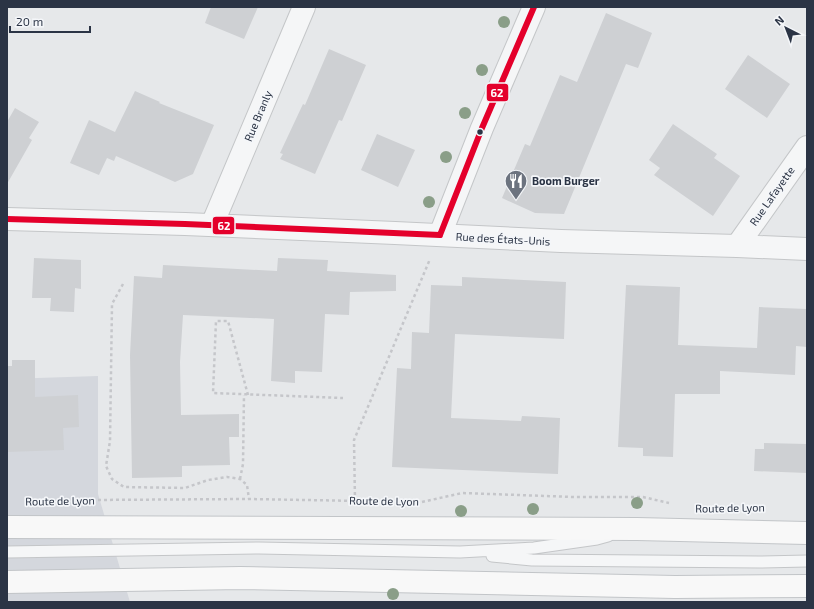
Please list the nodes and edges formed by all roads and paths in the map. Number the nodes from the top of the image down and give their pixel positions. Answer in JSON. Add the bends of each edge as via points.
{"nodes":[{"id":1,"x":304,"y":7,"type":"edge"},
{"id":2,"x":534,"y":7,"type":"edge"},
{"id":3,"x":807,"y":146,"type":"edge"},
{"id":4,"x":7,"y":218,"type":"edge"},
{"id":5,"x":212,"y":225,"type":"junction"},
{"id":6,"x":440,"y":235,"type":"junction"},
{"id":7,"x":737,"y":246,"type":"junction"},
{"id":8,"x":807,"y":249,"type":"edge"},
{"id":9,"x":123,"y":284,"type":"dead end"},
{"id":10,"x":244,"y":394,"type":"junction"},
{"id":11,"x":248,"y":395,"type":"junction"},
{"id":12,"x":343,"y":398,"type":"dead end"},
{"id":13,"x":240,"y":479,"type":"junction"},
{"id":14,"x":248,"y":499,"type":"junction"},
{"id":15,"x":88,"y":500,"type":"dead end"},
{"id":16,"x":355,"y":501,"type":"junction"},
{"id":17,"x":363,"y":501,"type":"dead end"},
{"id":18,"x":418,"y":503,"type":"dead end"},
{"id":19,"x":671,"y":504,"type":"dead end"},
{"id":20,"x":7,"y":527,"type":"edge"},
{"id":21,"x":637,"y":528,"type":"junction"},
{"id":22,"x":807,"y":533,"type":"edge"},
{"id":23,"x":7,"y":552,"type":"edge"},
{"id":24,"x":460,"y":552,"type":"junction"},
{"id":25,"x":807,"y":561,"type":"edge"},
{"id":26,"x":7,"y":582,"type":"edge"},
{"id":27,"x":807,"y":586,"type":"edge"}],
"edges":[{"from":1,"to":5,"type":"street","name":"Rue Branly"},
{"from":2,"to":6,"type":"street"},
{"from":3,"to":7,"type":"street","name":"Rue Lafayette"},
{"from":4,"to":5,"type":"street","name":"Rue des États-Unis"},
{"from":5,"to":6,"type":"street","name":"Rue des États-Unis"},
{"from":6,"to":7,"type":"street","name":"Rue des États-Unis","via":[[560,242]]},
{"from":6,"to":16,"type":"path","via":[[354,440]]},
{"from":7,"to":8,"type":"street","name":"Rue des États-Unis"},
{"from":9,"to":13,"type":"path","via":[[112,304],[110,441],[106,466],[112,479],[124,487],[185,488],[208,480],[227,477]]},
{"from":10,"to":11,"type":"path"},
{"from":10,"to":11,"type":"path","via":[[213,393],[216,321],[228,322]]},
{"from":10,"to":13,"type":"path","via":[[243,464]]},
{"from":11,"to":12,"type":"path"},
{"from":13,"to":14,"type":"path","via":[[246,485]]},
{"from":14,"to":15,"type":"path","name":"Route de Lyon"},
{"from":14,"to":16,"type":"path","name":"Route de Lyon"},
{"from":16,"to":17,"type":"path","name":"Route de Lyon"},
{"from":18,"to":19,"type":"path","name":"Route de Lyon","via":[[462,493],[643,497]]},
{"from":20,"to":21,"type":"main road","name":"Route de Lyon"},
{"from":21,"to":22,"type":"main road","name":"Route de Lyon"},
{"from":21,"to":24,"type":"lane","via":[[597,539],[534,548]]},
{"from":23,"to":24,"type":"lane","via":[[259,548]]},
{"from":24,"to":25,"type":"lane","via":[[532,560]]},
{"from":26,"to":27,"type":"main road","via":[[240,578]]}]}
